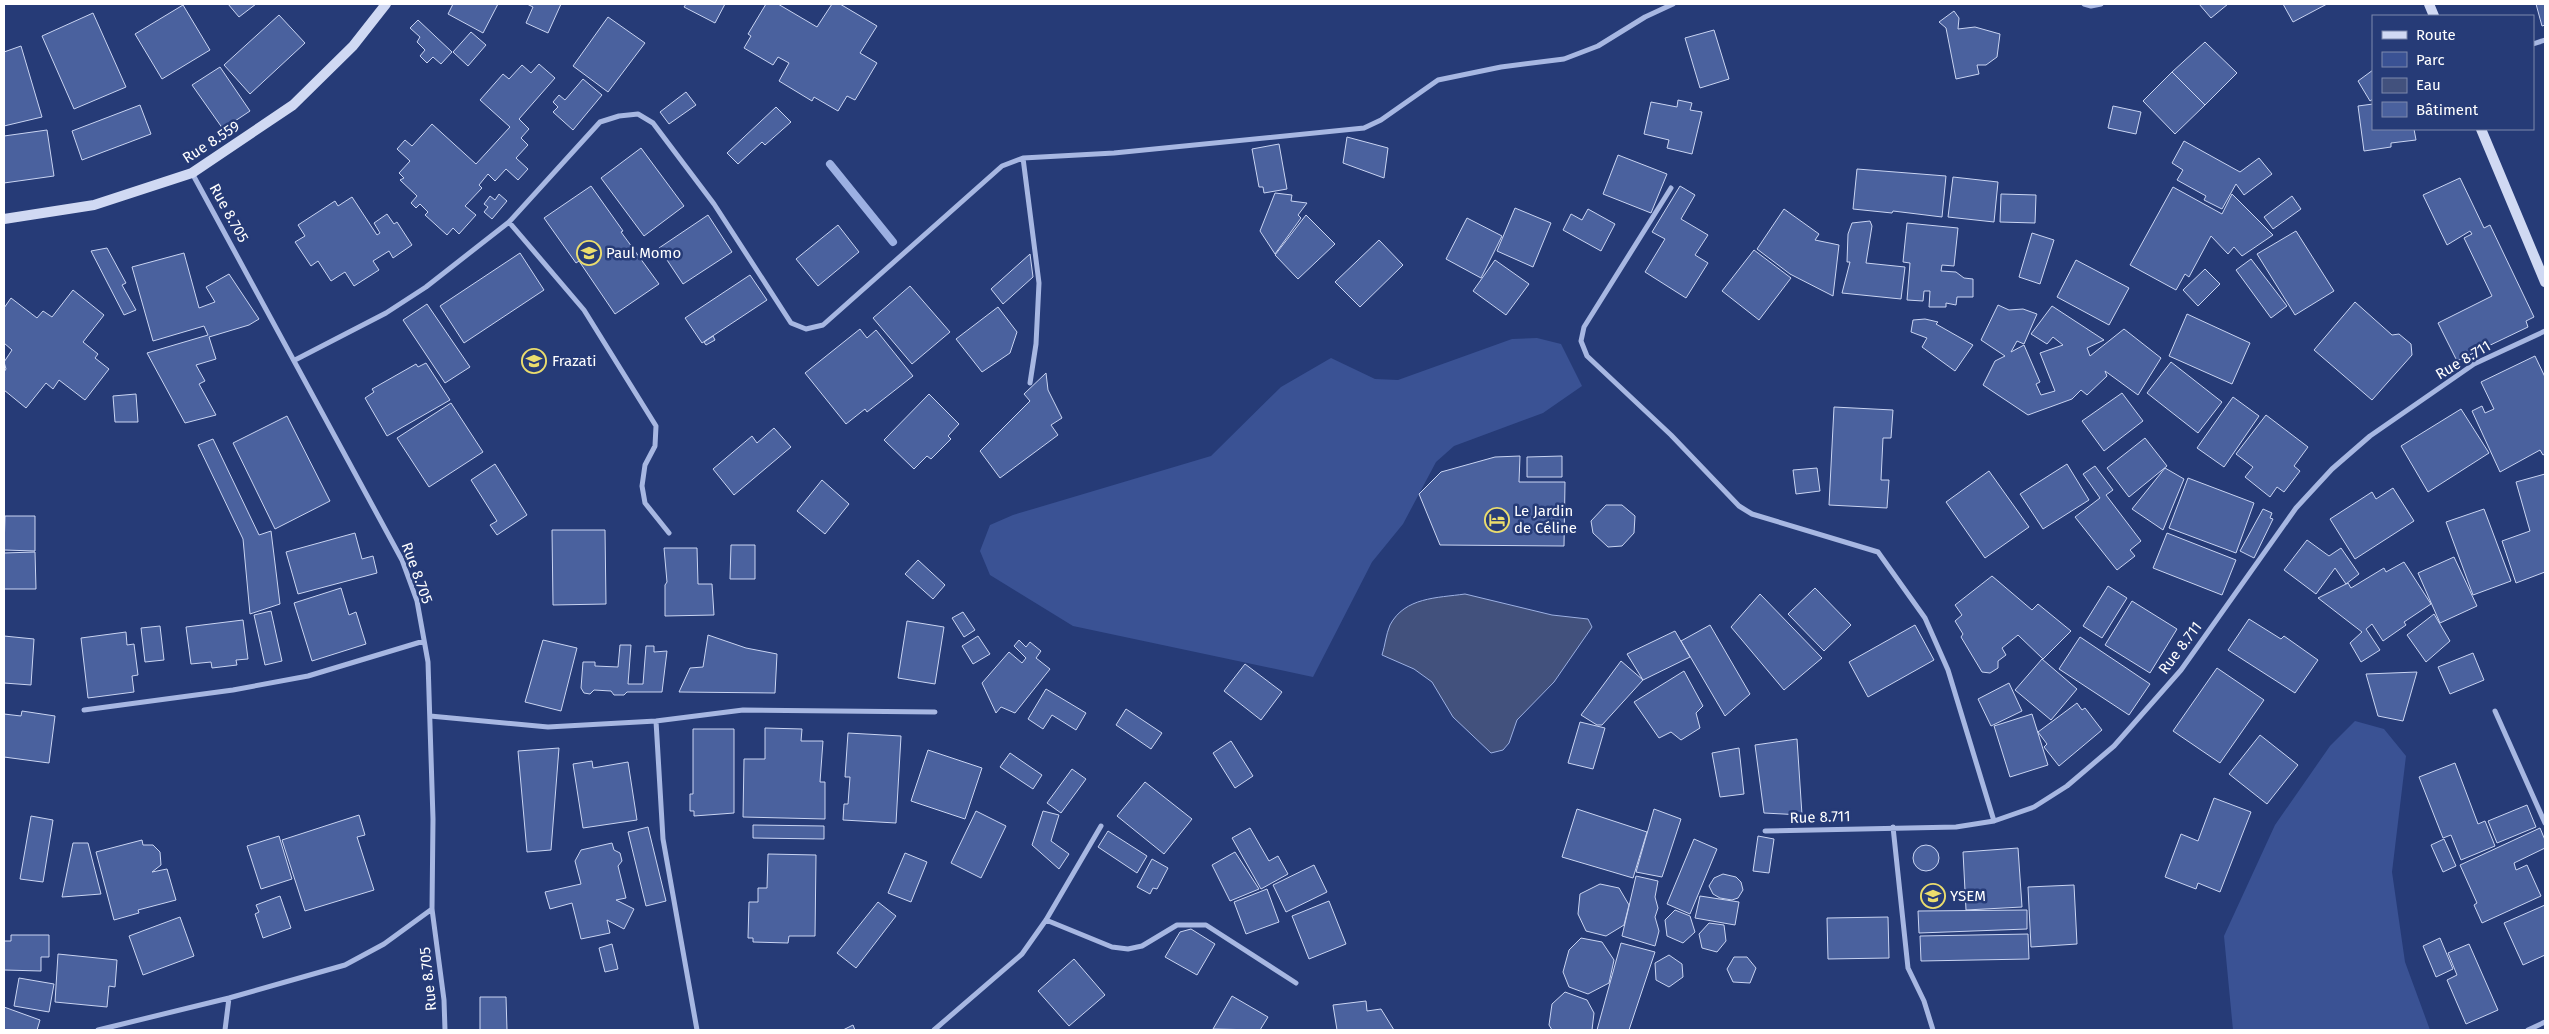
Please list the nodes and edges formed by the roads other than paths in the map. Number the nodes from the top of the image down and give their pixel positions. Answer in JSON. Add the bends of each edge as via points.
{"nodes":[{"id":1,"x":386,"y":4,"type":"edge"},
{"id":2,"x":1672,"y":4,"type":"edge"},
{"id":3,"x":2084,"y":4,"type":"edge"},
{"id":4,"x":2100,"y":4,"type":"edge"},
{"id":5,"x":2481,"y":130,"type":"edge"},
{"id":6,"x":1024,"y":158,"type":"junction"},
{"id":7,"x":192,"y":173,"type":"junction"},
{"id":8,"x":1670,"y":188,"type":"dead end"},
{"id":9,"x":4,"y":219,"type":"edge"},
{"id":10,"x":509,"y":222,"type":"junction"},
{"id":11,"x":2543,"y":268,"type":"edge"},
{"id":12,"x":2545,"y":282,"type":"edge"},
{"id":13,"x":2545,"y":331,"type":"edge"},
{"id":14,"x":295,"y":360,"type":"junction"},
{"id":15,"x":1030,"y":383,"type":"dead end"},
{"id":16,"x":669,"y":534,"type":"dead end"},
{"id":17,"x":424,"y":641,"type":"junction"},
{"id":18,"x":84,"y":710,"type":"dead end"},
{"id":19,"x":2495,"y":711,"type":"dead end"},
{"id":20,"x":935,"y":712,"type":"dead end"},
{"id":21,"x":430,"y":716,"type":"junction"},
{"id":22,"x":656,"y":721,"type":"junction"},
{"id":23,"x":1994,"y":821,"type":"junction"},
{"id":24,"x":2545,"y":823,"type":"edge"},
{"id":25,"x":1101,"y":826,"type":"dead end"},
{"id":26,"x":1893,"y":827,"type":"junction"},
{"id":27,"x":1765,"y":831,"type":"dead end"},
{"id":28,"x":432,"y":909,"type":"junction"},
{"id":29,"x":1046,"y":920,"type":"junction"},
{"id":30,"x":1296,"y":983,"type":"dead end"},
{"id":31,"x":229,"y":998,"type":"junction"},
{"id":32,"x":2545,"y":1022,"type":"edge"},
{"id":33,"x":98,"y":1030,"type":"edge"},
{"id":34,"x":225,"y":1030,"type":"edge"},
{"id":35,"x":445,"y":1030,"type":"edge"},
{"id":36,"x":697,"y":1030,"type":"edge"},
{"id":37,"x":934,"y":1030,"type":"edge"},
{"id":38,"x":1933,"y":1030,"type":"edge"},
{"id":39,"x":2528,"y":1030,"type":"edge"}],
"edges":[{"from":1,"to":7,"type":"main road","name":"Rue 8.559","via":[[353,46],[293,105]]},
{"from":2,"to":6,"type":"street","via":[[1598,46],[1564,60],[1501,67],[1438,80],[1381,120],[1364,128],[1114,153]]},
{"from":3,"to":4,"type":"street"},
{"from":5,"to":11,"type":"main road"},
{"from":6,"to":10,"type":"street","via":[[1002,166],[823,325],[806,328],[791,323],[714,204],[654,123],[638,114],[600,122]]},
{"from":6,"to":15,"type":"street","via":[[1039,283]]},
{"from":7,"to":9,"type":"main road","name":"Rue 8.559","via":[[94,205]]},
{"from":7,"to":14,"type":"street","name":"Rue 8.705"},
{"from":8,"to":23,"type":"street","via":[[1584,326],[1581,341],[1587,356],[1746,510],[1878,552],[1925,618],[1948,670]]},
{"from":10,"to":14,"type":"street","via":[[426,287],[386,313]]},
{"from":10,"to":16,"type":"street","via":[[584,310],[656,426],[655,446],[645,465],[642,486],[645,503]]},
{"from":11,"to":12,"type":"main road"},
{"from":13,"to":23,"type":"street","name":"Rue 8.711","via":[[2474,364],[2370,436],[2332,468],[2296,508],[2182,670],[2114,746],[2067,786],[2034,807]]},
{"from":14,"to":17,"type":"street","name":"Rue 8.705","via":[[402,560],[417,601]]},
{"from":17,"to":18,"type":"street","via":[[308,676],[233,690]]},
{"from":17,"to":21,"type":"street","name":"Rue 8.705"},
{"from":19,"to":24,"type":"street"},
{"from":20,"to":22,"type":"street","via":[[743,710]]},
{"from":21,"to":22,"type":"street","via":[[548,727]]},
{"from":21,"to":28,"type":"street","name":"Rue 8.705"},
{"from":22,"to":36,"type":"street","via":[[663,838]]},
{"from":23,"to":26,"type":"street","name":"Rue 8.711","via":[[1956,827]]},
{"from":25,"to":29,"type":"street"},
{"from":26,"to":27,"type":"street","name":"Rue 8.711"},
{"from":26,"to":38,"type":"street","via":[[1908,968]]},
{"from":28,"to":31,"type":"street","via":[[384,944],[345,964]]},
{"from":28,"to":35,"type":"street","name":"Rue 8.705"},
{"from":29,"to":30,"type":"street","via":[[1112,947],[1128,949],[1142,946],[1177,925],[1206,925]]},
{"from":29,"to":37,"type":"street","via":[[1022,954]]},
{"from":31,"to":33,"type":"street"},
{"from":31,"to":34,"type":"street"},
{"from":32,"to":39,"type":"street"}]}
